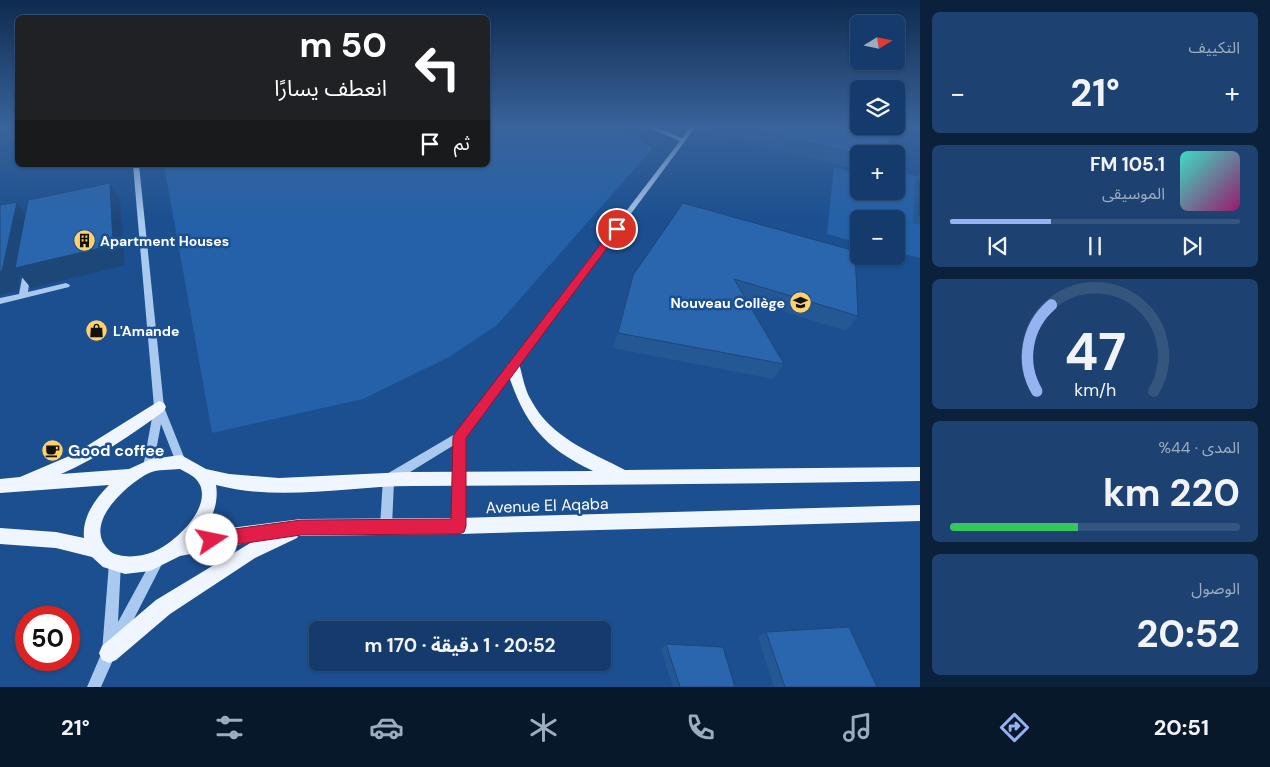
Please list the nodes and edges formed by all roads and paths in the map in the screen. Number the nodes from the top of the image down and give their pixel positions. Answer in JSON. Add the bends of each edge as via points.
{"nodes":[{"id":1,"x":670,"y":157,"type":"edge"},
{"id":2,"x":136,"y":167,"type":"edge"},
{"id":3,"x":29,"y":260,"type":"edge"},
{"id":4,"x":66,"y":285,"type":"edge"},
{"id":5,"x":23,"y":296,"type":"junction"},
{"id":6,"x":0,"y":301,"type":"edge"},
{"id":7,"x":514,"y":367,"type":"junction"},
{"id":8,"x":159,"y":407,"type":"junction"},
{"id":9,"x":459,"y":437,"type":"junction"},
{"id":10,"x":181,"y":462,"type":"junction"},
{"id":11,"x":148,"y":467,"type":"junction"},
{"id":12,"x":920,"y":474,"type":"edge"},
{"id":13,"x":204,"y":475,"type":"junction"},
{"id":14,"x":131,"y":476,"type":"junction"},
{"id":15,"x":623,"y":477,"type":"junction"},
{"id":16,"x":389,"y":479,"type":"junction"},
{"id":17,"x":459,"y":479,"type":"junction"},
{"id":18,"x":18,"y":485,"type":"junction"},
{"id":19,"x":0,"y":486,"type":"edge"},
{"id":20,"x":920,"y":513,"type":"edge"},
{"id":21,"x":386,"y":526,"type":"junction"},
{"id":22,"x":459,"y":526,"type":"junction"},
{"id":23,"x":301,"y":527,"type":"junction"},
{"id":24,"x":0,"y":536,"type":"edge"},
{"id":25,"x":176,"y":548,"type":"junction"},
{"id":26,"x":96,"y":549,"type":"junction"},
{"id":27,"x":158,"y":559,"type":"junction"},
{"id":28,"x":115,"y":563,"type":"junction"},
{"id":29,"x":109,"y":653,"type":"junction"},
{"id":30,"x":94,"y":687,"type":"edge"}],
"edges":[{"from":1,"to":7,"type":"street"},
{"from":2,"to":8,"type":"street"},
{"from":3,"to":5,"type":"street"},
{"from":4,"to":5,"type":"street"},
{"from":5,"to":6,"type":"street"},
{"from":7,"to":9,"type":"street"},
{"from":7,"to":15,"type":"main road","via":[[525,403],[549,436],[582,460]]},
{"from":8,"to":10,"type":"street"},
{"from":8,"to":11,"type":"street"},
{"from":8,"to":18,"type":"main road","via":[[79,459]]},
{"from":9,"to":16,"type":"street"},
{"from":9,"to":17,"type":"street"},
{"from":10,"to":11,"type":"main road"},
{"from":10,"to":13,"type":"main road","via":[[195,467]]},
{"from":11,"to":14,"type":"main road"},
{"from":12,"to":15,"type":"main road","name":"Avenue El Aqaba"},
{"from":13,"to":16,"type":"main road","name":"Avenue El Aqaba","via":[[228,483],[257,485]]},
{"from":13,"to":25,"type":"main road","via":[[209,487],[209,502],[204,518],[193,534]]},
{"from":14,"to":18,"type":"main road"},
{"from":14,"to":26,"type":"main road","via":[[103,502],[92,535]]},
{"from":15,"to":17,"type":"main road","name":"Avenue El Aqaba"},
{"from":16,"to":17,"type":"main road","name":"Avenue El Aqaba"},
{"from":16,"to":21,"type":"street"},
{"from":17,"to":22,"type":"street"},
{"from":18,"to":19,"type":"main road"},
{"from":20,"to":22,"type":"main road","name":"Avenue El Aqaba"},
{"from":21,"to":22,"type":"main road","name":"Avenue El Aqaba"},
{"from":21,"to":23,"type":"main road","name":"Avenue El Aqaba"},
{"from":23,"to":25,"type":"main road","name":"Avenue El Aqaba","via":[[230,536]]},
{"from":23,"to":29,"type":"main road","via":[[249,552],[163,607]]},
{"from":24,"to":26,"type":"main road","via":[[56,540]]},
{"from":25,"to":27,"type":"main road"},
{"from":26,"to":28,"type":"main road","via":[[105,560]]},
{"from":27,"to":28,"type":"main road","via":[[138,565]]},
{"from":27,"to":29,"type":"street"},
{"from":28,"to":29,"type":"street"},
{"from":29,"to":30,"type":"street"}]}
